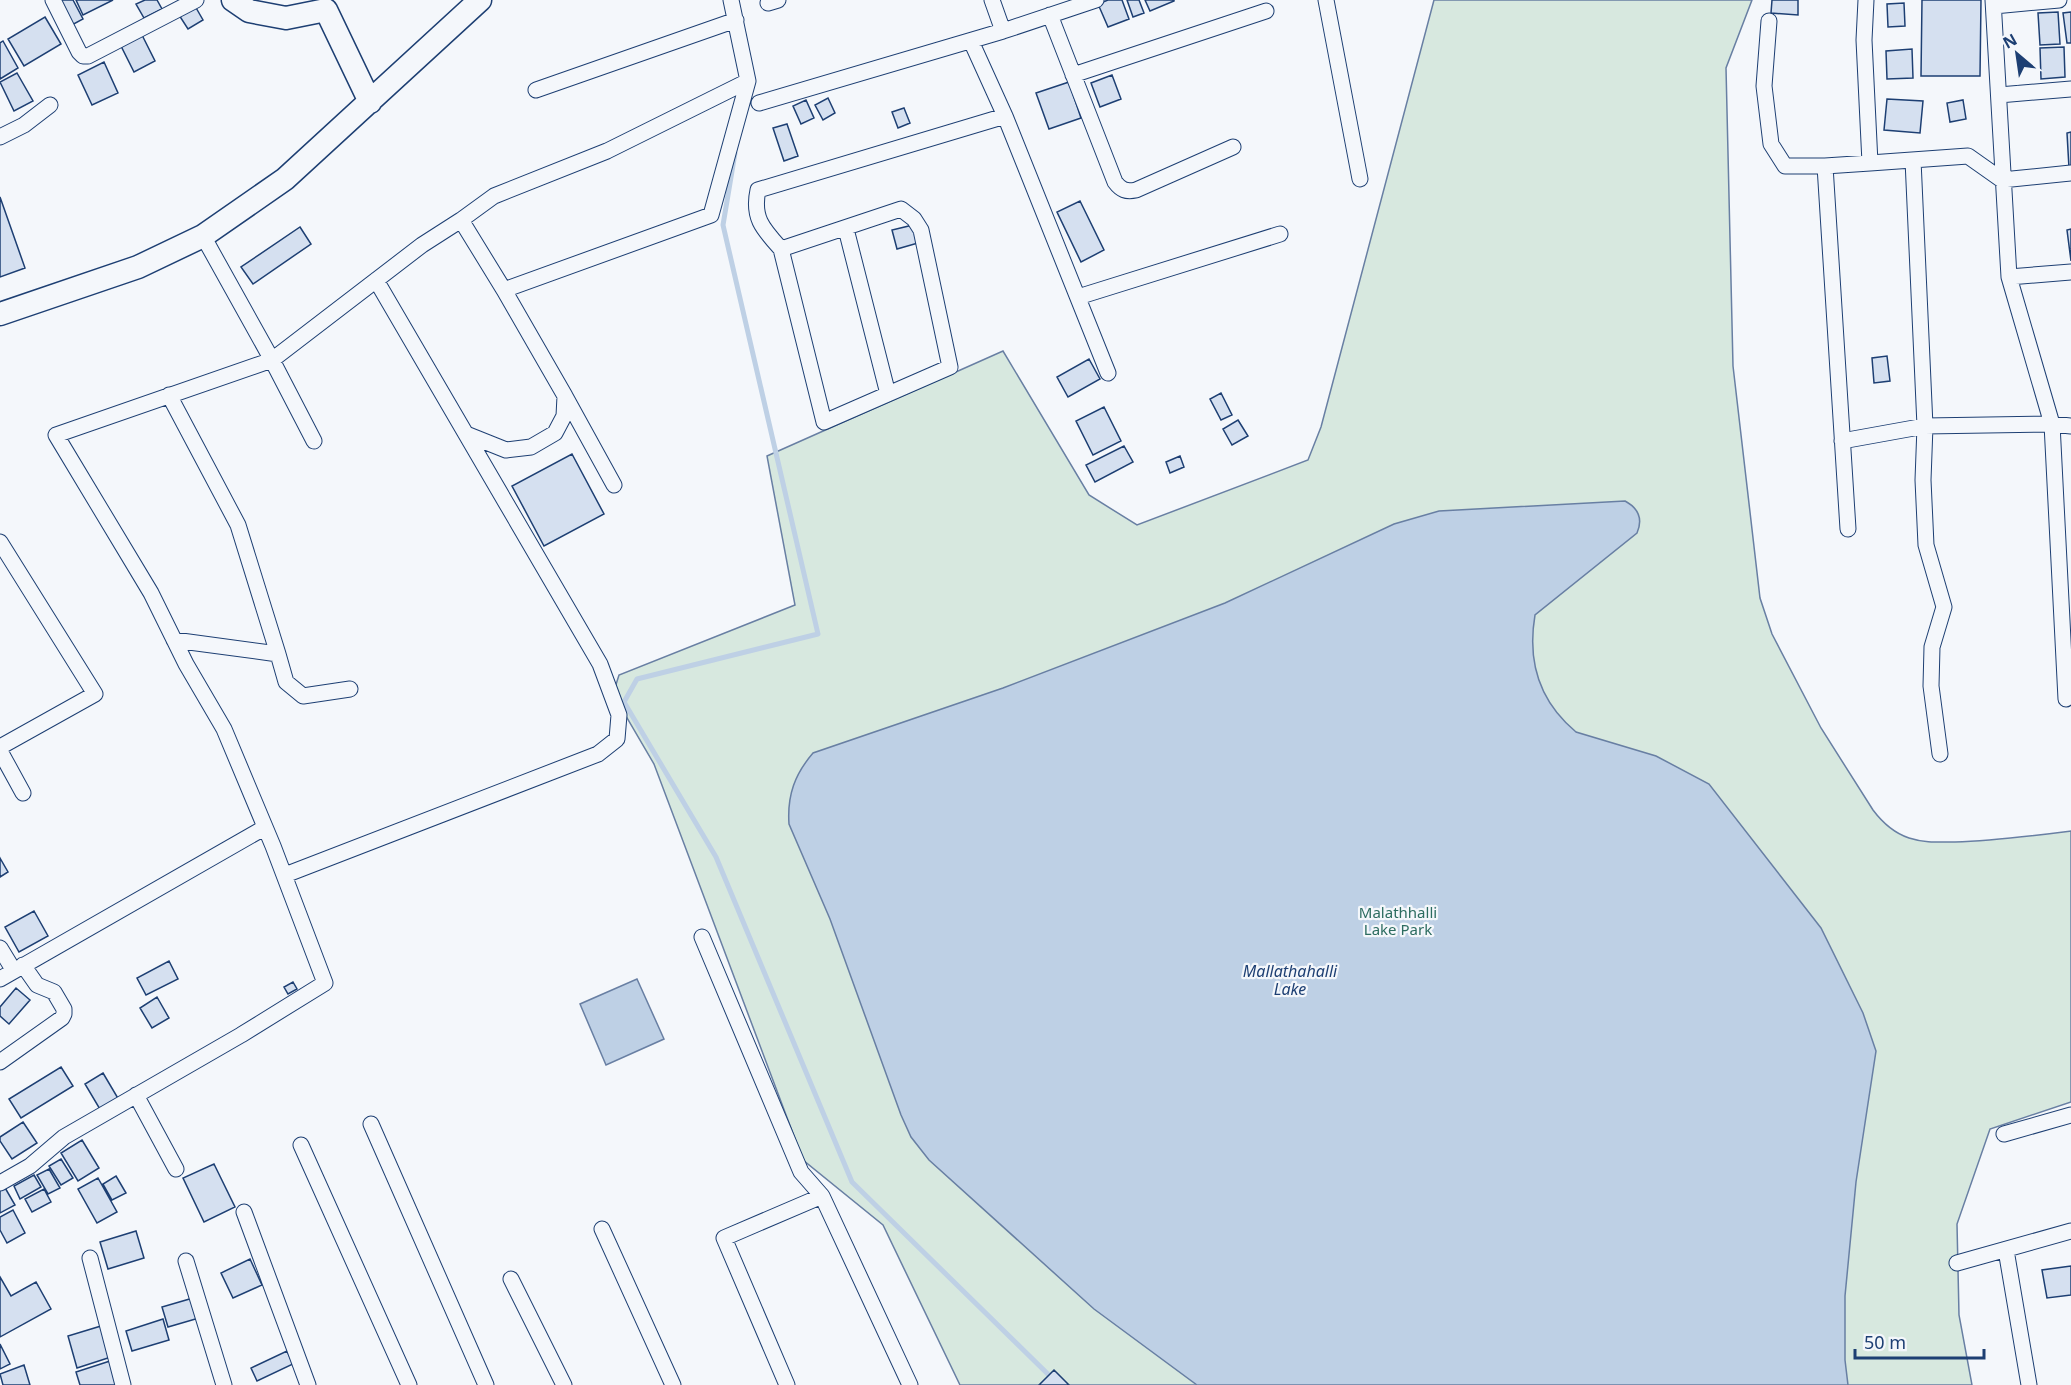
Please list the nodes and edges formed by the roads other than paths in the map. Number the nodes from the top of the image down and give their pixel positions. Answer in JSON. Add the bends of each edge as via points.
{"nodes":[{"id":1,"x":53,"y":0,"type":"edge"},
{"id":2,"x":195,"y":0,"type":"edge"},
{"id":3,"x":233,"y":0,"type":"edge"},
{"id":4,"x":480,"y":0,"type":"edge"},
{"id":5,"x":732,"y":0,"type":"edge"},
{"id":6,"x":992,"y":0,"type":"edge"},
{"id":7,"x":1096,"y":0,"type":"edge"},
{"id":8,"x":1326,"y":0,"type":"edge"},
{"id":9,"x":1866,"y":0,"type":"edge"},
{"id":10,"x":2059,"y":0,"type":"edge"},
{"id":11,"x":1994,"y":3,"type":"edge"},
{"id":12,"x":325,"y":5,"type":"edge"},
{"id":13,"x":1266,"y":11,"type":"dead end"},
{"id":14,"x":1050,"y":15,"type":"junction"},
{"id":15,"x":736,"y":20,"type":"junction"},
{"id":16,"x":1768,"y":21,"type":"dead end"},
{"id":17,"x":1003,"y":32,"type":"junction"},
{"id":18,"x":971,"y":41,"type":"junction"},
{"id":19,"x":1073,"y":75,"type":"junction"},
{"id":20,"x":748,"y":81,"type":"junction"},
{"id":21,"x":2071,"y":89,"type":"edge"},
{"id":22,"x":536,"y":90,"type":"dead end"},
{"id":23,"x":1999,"y":95,"type":"junction"},
{"id":24,"x":370,"y":102,"type":"junction"},
{"id":25,"x":759,"y":103,"type":"dead end"},
{"id":26,"x":50,"y":105,"type":"dead end"},
{"id":27,"x":1005,"y":116,"type":"junction"},
{"id":28,"x":0,"y":137,"type":"edge"},
{"id":29,"x":1233,"y":147,"type":"dead end"},
{"id":30,"x":1913,"y":160,"type":"junction"},
{"id":31,"x":1870,"y":163,"type":"junction"},
{"id":32,"x":1825,"y":166,"type":"junction"},
{"id":33,"x":2071,"y":173,"type":"edge"},
{"id":34,"x":1360,"y":179,"type":"dead end"},
{"id":35,"x":2002,"y":180,"type":"junction"},
{"id":36,"x":460,"y":220,"type":"junction"},
{"id":37,"x":846,"y":229,"type":"junction"},
{"id":38,"x":1280,"y":234,"type":"dead end"},
{"id":39,"x":203,"y":236,"type":"junction"},
{"id":40,"x":781,"y":249,"type":"junction"},
{"id":41,"x":2071,"y":272,"type":"edge"},
{"id":42,"x":2009,"y":277,"type":"junction"},
{"id":43,"x":376,"y":280,"type":"junction"},
{"id":44,"x":504,"y":290,"type":"junction"},
{"id":45,"x":1078,"y":297,"type":"junction"},
{"id":46,"x":0,"y":314,"type":"edge"},
{"id":47,"x":272,"y":360,"type":"junction"},
{"id":48,"x":1108,"y":374,"type":"dead end"},
{"id":49,"x":888,"y":394,"type":"junction"},
{"id":50,"x":169,"y":395,"type":"junction"},
{"id":51,"x":565,"y":396,"type":"junction"},
{"id":52,"x":2052,"y":424,"type":"junction"},
{"id":53,"x":1925,"y":426,"type":"junction"},
{"id":54,"x":2071,"y":426,"type":"edge"},
{"id":55,"x":466,"y":434,"type":"junction"},
{"id":56,"x":314,"y":441,"type":"dead end"},
{"id":57,"x":1842,"y":441,"type":"junction"},
{"id":58,"x":614,"y":485,"type":"dead end"},
{"id":59,"x":1848,"y":529,"type":"dead end"},
{"id":60,"x":0,"y":542,"type":"edge"},
{"id":61,"x":174,"y":640,"type":"junction"},
{"id":62,"x":278,"y":654,"type":"junction"},
{"id":63,"x":350,"y":689,"type":"dead end"},
{"id":64,"x":2066,"y":699,"type":"dead end"},
{"id":65,"x":0,"y":749,"type":"edge"},
{"id":66,"x":1940,"y":754,"type":"dead end"},
{"id":67,"x":23,"y":793,"type":"dead end"},
{"id":68,"x":264,"y":828,"type":"junction"},
{"id":69,"x":285,"y":875,"type":"junction"},
{"id":70,"x":702,"y":937,"type":"dead end"},
{"id":71,"x":0,"y":948,"type":"edge"},
{"id":72,"x":19,"y":968,"type":"junction"},
{"id":73,"x":0,"y":979,"type":"edge"},
{"id":74,"x":0,"y":1062,"type":"edge"},
{"id":75,"x":136,"y":1095,"type":"junction"},
{"id":76,"x":2071,"y":1115,"type":"edge"},
{"id":77,"x":371,"y":1124,"type":"dead end"},
{"id":78,"x":2004,"y":1134,"type":"dead end"},
{"id":79,"x":301,"y":1145,"type":"dead end"},
{"id":80,"x":176,"y":1168,"type":"dead end"},
{"id":81,"x":0,"y":1183,"type":"edge"},
{"id":82,"x":822,"y":1196,"type":"junction"},
{"id":83,"x":244,"y":1212,"type":"dead end"},
{"id":84,"x":602,"y":1229,"type":"dead end"},
{"id":85,"x":2071,"y":1231,"type":"edge"},
{"id":86,"x":2006,"y":1250,"type":"junction"},
{"id":87,"x":90,"y":1258,"type":"dead end"},
{"id":88,"x":186,"y":1262,"type":"dead end"},
{"id":89,"x":1957,"y":1263,"type":"dead end"},
{"id":90,"x":511,"y":1279,"type":"dead end"},
{"id":91,"x":561,"y":1384,"type":"edge"},
{"id":92,"x":123,"y":1385,"type":"edge"},
{"id":93,"x":224,"y":1385,"type":"edge"},
{"id":94,"x":308,"y":1385,"type":"edge"},
{"id":95,"x":409,"y":1385,"type":"edge"},
{"id":96,"x":486,"y":1385,"type":"edge"},
{"id":97,"x":673,"y":1385,"type":"edge"},
{"id":98,"x":787,"y":1385,"type":"edge"},
{"id":99,"x":910,"y":1385,"type":"edge"},
{"id":100,"x":2029,"y":1385,"type":"edge"}],
"edges":[{"from":1,"to":2,"type":"street","via":[[83,56]]},
{"from":3,"to":12,"type":"main road","via":[[249,11],[286,18]]},
{"from":4,"to":24,"type":"main road"},
{"from":5,"to":15,"type":"street"},
{"from":6,"to":17,"type":"street"},
{"from":7,"to":14,"type":"street"},
{"from":8,"to":34,"type":"street"},
{"from":9,"to":31,"type":"street"},
{"from":10,"to":11,"type":"street"},
{"from":11,"to":23,"type":"street"},
{"from":12,"to":24,"type":"main road"},
{"from":13,"to":19,"type":"street"},
{"from":14,"to":17,"type":"street"},
{"from":14,"to":19,"type":"street"},
{"from":15,"to":20,"type":"street"},
{"from":15,"to":22,"type":"street"},
{"from":16,"to":32,"type":"street","via":[[1764,86],[1772,144],[1785,166]]},
{"from":17,"to":18,"type":"street"},
{"from":18,"to":25,"type":"street"},
{"from":18,"to":27,"type":"street"},
{"from":19,"to":29,"type":"street","via":[[1121,189],[1136,190]]},
{"from":20,"to":36,"type":"street","via":[[607,151],[494,196]]},
{"from":20,"to":44,"type":"street","via":[[711,215]]},
{"from":21,"to":23,"type":"street"},
{"from":23,"to":35,"type":"street"},
{"from":24,"to":39,"type":"main road","via":[[285,179]]},
{"from":26,"to":28,"type":"street"},
{"from":27,"to":40,"type":"street","via":[[758,189],[755,204],[759,218]]},
{"from":27,"to":45,"type":"street"},
{"from":30,"to":31,"type":"street"},
{"from":30,"to":35,"type":"street","via":[[1968,156]]},
{"from":30,"to":53,"type":"street"},
{"from":31,"to":32,"type":"street"},
{"from":32,"to":57,"type":"street"},
{"from":33,"to":35,"type":"street"},
{"from":35,"to":42,"type":"street"},
{"from":36,"to":43,"type":"street"},
{"from":36,"to":44,"type":"street"},
{"from":37,"to":40,"type":"street"},
{"from":37,"to":49,"type":"street"},
{"from":37,"to":49,"type":"street","via":[[901,209],[921,230],[950,367]]},
{"from":38,"to":45,"type":"street"},
{"from":39,"to":46,"type":"main road","via":[[138,267]]},
{"from":39,"to":47,"type":"street"},
{"from":40,"to":49,"type":"street","via":[[824,422]]},
{"from":41,"to":42,"type":"street"},
{"from":42,"to":52,"type":"street"},
{"from":43,"to":47,"type":"street"},
{"from":43,"to":55,"type":"street"},
{"from":44,"to":51,"type":"street"},
{"from":45,"to":48,"type":"street"},
{"from":47,"to":50,"type":"street"},
{"from":47,"to":56,"type":"street"},
{"from":50,"to":61,"type":"street","via":[[56,435],[151,592]]},
{"from":50,"to":62,"type":"street","via":[[238,525]]},
{"from":51,"to":55,"type":"street","via":[[564,416],[555,433],[531,447],[506,450]]},
{"from":51,"to":58,"type":"street"},
{"from":52,"to":53,"type":"street"},
{"from":52,"to":54,"type":"street"},
{"from":52,"to":64,"type":"street"},
{"from":53,"to":57,"type":"street"},
{"from":53,"to":66,"type":"street","via":[[1926,545],[1944,607],[1932,647],[1931,686]]},
{"from":55,"to":69,"type":"street","via":[[600,664],[619,715],[617,739],[598,754]]},
{"from":57,"to":59,"type":"street"},
{"from":60,"to":65,"type":"street","via":[[95,694]]},
{"from":61,"to":62,"type":"street"},
{"from":61,"to":68,"type":"street","via":[[224,729]]},
{"from":62,"to":63,"type":"street","via":[[286,682],[303,696]]},
{"from":65,"to":67,"type":"street"},
{"from":68,"to":69,"type":"street"},
{"from":68,"to":72,"type":"street"},
{"from":69,"to":75,"type":"street","via":[[325,983]]},
{"from":70,"to":82,"type":"street","via":[[801,1172]]},
{"from":71,"to":72,"type":"street"},
{"from":72,"to":73,"type":"street"},
{"from":72,"to":74,"type":"street","via":[[37,985],[54,992],[64,1014]]},
{"from":75,"to":80,"type":"street"},
{"from":75,"to":81,"type":"street","via":[[64,1137],[30,1166]]},
{"from":76,"to":78,"type":"street"},
{"from":77,"to":96,"type":"street"},
{"from":79,"to":95,"type":"street"},
{"from":82,"to":98,"type":"street","via":[[724,1238]]},
{"from":82,"to":99,"type":"street"},
{"from":83,"to":94,"type":"street"},
{"from":84,"to":97,"type":"street"},
{"from":85,"to":86,"type":"street"},
{"from":86,"to":89,"type":"street"},
{"from":86,"to":100,"type":"street"},
{"from":87,"to":92,"type":"street"},
{"from":88,"to":93,"type":"street"},
{"from":90,"to":91,"type":"street"}]}
